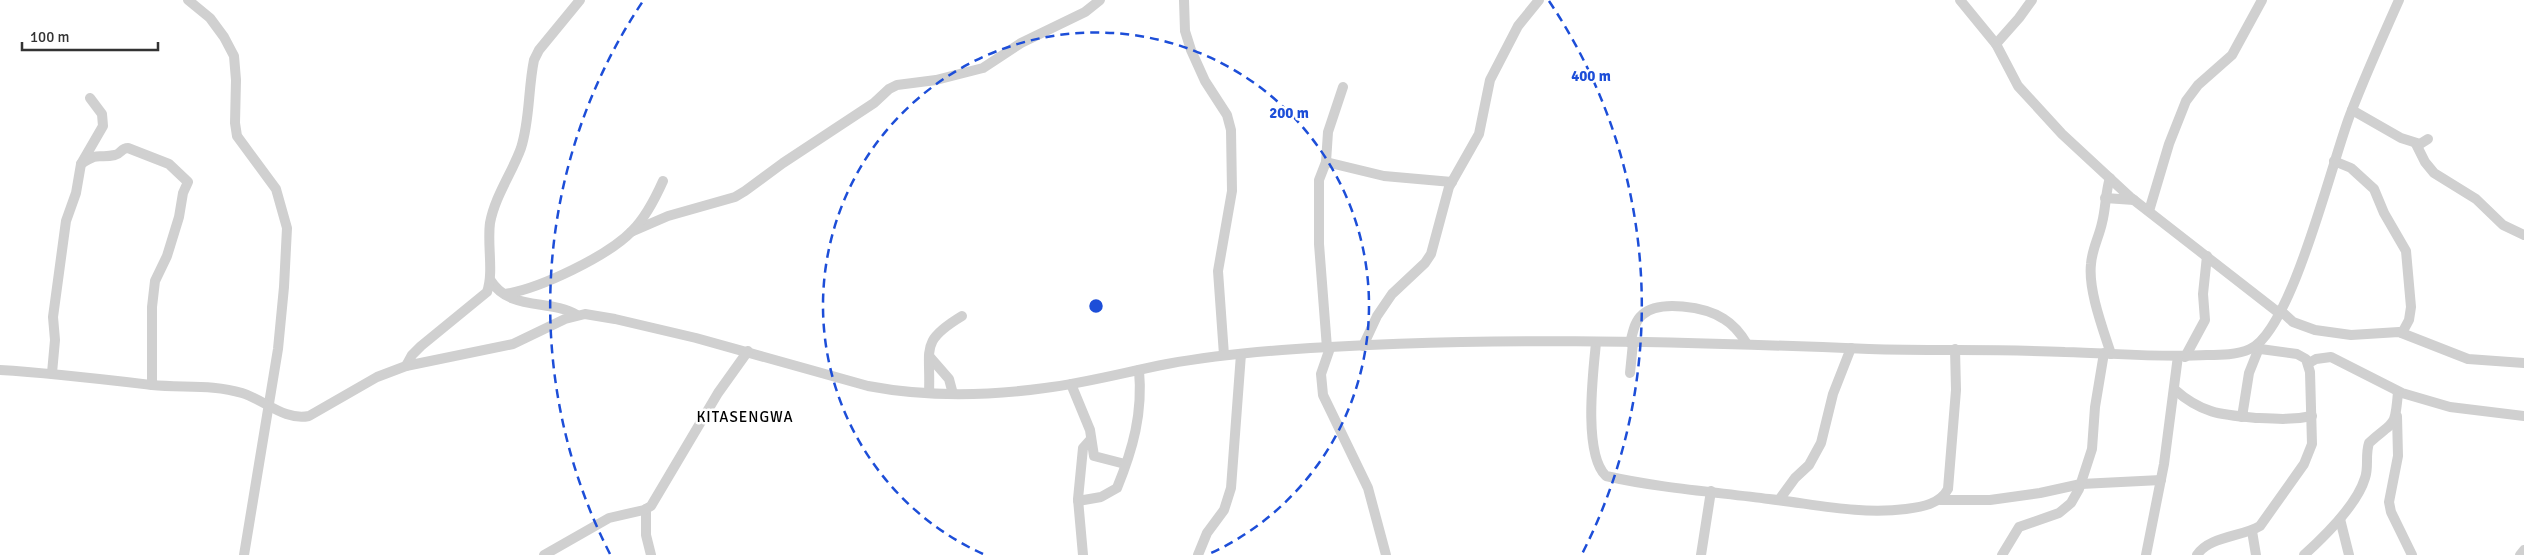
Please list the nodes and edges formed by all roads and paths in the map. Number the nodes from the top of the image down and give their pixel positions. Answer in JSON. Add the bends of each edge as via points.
{"nodes":[{"id":1,"x":188,"y":0,"type":"edge"},
{"id":2,"x":580,"y":0,"type":"edge"},
{"id":3,"x":1100,"y":0,"type":"edge"},
{"id":4,"x":1184,"y":0,"type":"edge"},
{"id":5,"x":1539,"y":0,"type":"edge"},
{"id":6,"x":1960,"y":0,"type":"edge"},
{"id":7,"x":2262,"y":0,"type":"edge"},
{"id":8,"x":2399,"y":0,"type":"edge"},
{"id":9,"x":2030,"y":1,"type":"edge"},
{"id":10,"x":1996,"y":44,"type":"junction"},
{"id":11,"x":1343,"y":87,"type":"dead end"},
{"id":12,"x":90,"y":98,"type":"dead end"},
{"id":13,"x":2352,"y":110,"type":"junction"},
{"id":14,"x":2428,"y":139,"type":"dead end"},
{"id":15,"x":2416,"y":144,"type":"junction"},
{"id":16,"x":2334,"y":161,"type":"junction"},
{"id":17,"x":1326,"y":162,"type":"junction"},
{"id":18,"x":81,"y":164,"type":"junction"},
{"id":19,"x":2110,"y":178,"type":"junction"},
{"id":20,"x":663,"y":181,"type":"dead end"},
{"id":21,"x":1452,"y":182,"type":"junction"},
{"id":22,"x":2105,"y":198,"type":"junction"},
{"id":23,"x":2134,"y":200,"type":"junction"},
{"id":24,"x":2149,"y":211,"type":"junction"},
{"id":25,"x":631,"y":232,"type":"junction"},
{"id":26,"x":2524,"y":235,"type":"edge"},
{"id":27,"x":2207,"y":256,"type":"junction"},
{"id":28,"x":491,"y":281,"type":"junction"},
{"id":29,"x":505,"y":294,"type":"junction"},
{"id":30,"x":2279,"y":311,"type":"junction"},
{"id":31,"x":577,"y":314,"type":"junction"},
{"id":32,"x":962,"y":316,"type":"dead end"},
{"id":33,"x":2402,"y":333,"type":"junction"},
{"id":34,"x":1596,"y":343,"type":"junction"},
{"id":35,"x":1631,"y":343,"type":"junction"},
{"id":36,"x":1747,"y":344,"type":"junction"},
{"id":37,"x":1363,"y":346,"type":"junction"},
{"id":38,"x":1328,"y":348,"type":"junction"},
{"id":39,"x":1851,"y":348,"type":"junction"},
{"id":40,"x":2256,"y":348,"type":"junction"},
{"id":41,"x":1955,"y":349,"type":"junction"},
{"id":42,"x":748,"y":351,"type":"junction"},
{"id":43,"x":1241,"y":354,"type":"junction"},
{"id":44,"x":2108,"y":354,"type":"junction"},
{"id":45,"x":1224,"y":355,"type":"junction"},
{"id":46,"x":929,"y":356,"type":"junction"},
{"id":47,"x":2182,"y":357,"type":"junction"},
{"id":48,"x":2309,"y":363,"type":"junction"},
{"id":49,"x":2524,"y":363,"type":"edge"},
{"id":50,"x":406,"y":366,"type":"junction"},
{"id":51,"x":0,"y":370,"type":"edge"},
{"id":52,"x":1140,"y":370,"type":"junction"},
{"id":53,"x":52,"y":373,"type":"junction"},
{"id":54,"x":1630,"y":373,"type":"dead end"},
{"id":55,"x":1071,"y":384,"type":"junction"},
{"id":56,"x":152,"y":385,"type":"junction"},
{"id":57,"x":2174,"y":389,"type":"junction"},
{"id":58,"x":2398,"y":392,"type":"junction"},
{"id":59,"x":929,"y":393,"type":"junction"},
{"id":60,"x":953,"y":394,"type":"junction"},
{"id":61,"x":269,"y":406,"type":"junction"},
{"id":62,"x":2396,"y":415,"type":"junction"},
{"id":63,"x":2312,"y":416,"type":"junction"},
{"id":64,"x":2524,"y":416,"type":"edge"},
{"id":65,"x":2242,"y":417,"type":"junction"},
{"id":66,"x":1091,"y":439,"type":"junction"},
{"id":67,"x":1126,"y":464,"type":"junction"},
{"id":68,"x":2161,"y":480,"type":"junction"},
{"id":69,"x":2081,"y":484,"type":"junction"},
{"id":70,"x":1710,"y":491,"type":"junction"},
{"id":71,"x":1779,"y":500,"type":"junction"},
{"id":72,"x":1940,"y":500,"type":"junction"},
{"id":73,"x":1078,"y":501,"type":"junction"},
{"id":74,"x":646,"y":509,"type":"junction"},
{"id":75,"x":2340,"y":519,"type":"junction"},
{"id":76,"x":2252,"y":531,"type":"junction"},
{"id":77,"x":2524,"y":550,"type":"edge"},
{"id":78,"x":244,"y":555,"type":"edge"},
{"id":79,"x":544,"y":555,"type":"edge"},
{"id":80,"x":651,"y":555,"type":"edge"},
{"id":81,"x":1083,"y":555,"type":"edge"},
{"id":82,"x":1198,"y":555,"type":"edge"},
{"id":83,"x":1386,"y":555,"type":"edge"},
{"id":84,"x":1701,"y":555,"type":"edge"},
{"id":85,"x":2002,"y":555,"type":"edge"},
{"id":86,"x":2146,"y":555,"type":"edge"},
{"id":87,"x":2197,"y":555,"type":"edge"},
{"id":88,"x":2256,"y":555,"type":"edge"},
{"id":89,"x":2304,"y":555,"type":"edge"},
{"id":90,"x":2349,"y":555,"type":"edge"},
{"id":91,"x":2412,"y":555,"type":"edge"},
{"id":92,"x":2520,"y":555,"type":"edge"}],
"edges":[{"from":1,"to":61,"type":"street","via":[[210,18],[234,56],[237,136],[272,181],[285,220],[284,287]]},
{"from":2,"to":28,"type":"street","via":[[534,60],[523,140],[490,224]]},
{"from":3,"to":25,"type":"street","via":[[1085,12],[1021,43],[983,68],[889,89],[874,103],[735,197],[668,216]]},
{"from":4,"to":45,"type":"street","via":[[1185,31],[1191,50],[1205,81],[1227,115],[1231,130],[1232,192],[1218,262]]},
{"from":5,"to":21,"type":"street","via":[[1508,43],[1490,80],[1476,140]]},
{"from":6,"to":10,"type":"street"},
{"from":7,"to":24,"type":"street","via":[[2232,55],[2198,85],[2186,101]]},
{"from":8,"to":13,"type":"street"},
{"from":9,"to":10,"type":"street"},
{"from":10,"to":19,"type":"street","via":[[2018,86],[2062,134]]},
{"from":11,"to":17,"type":"street","via":[[1327,137]]},
{"from":12,"to":18,"type":"street","via":[[102,114],[103,126]]},
{"from":13,"to":15,"type":"street","via":[[2372,119],[2399,138]]},
{"from":13,"to":16,"type":"street"},
{"from":14,"to":15,"type":"street"},
{"from":15,"to":26,"type":"street","via":[[2434,173],[2476,199],[2503,225]]},
{"from":16,"to":30,"type":"street","via":[[2315,230]]},
{"from":16,"to":33,"type":"street","via":[[2351,168],[2374,189],[2406,251],[2411,307]]},
{"from":17,"to":21,"type":"street","via":[[1384,176]]},
{"from":17,"to":38,"type":"street","via":[[1319,180],[1318,221]]},
{"from":18,"to":53,"type":"street","via":[[76,193],[66,221],[53,317]]},
{"from":18,"to":56,"type":"street","via":[[93,156],[115,155],[128,148],[169,164],[188,182],[167,256],[155,281]]},
{"from":19,"to":22,"type":"street"},
{"from":19,"to":23,"type":"street"},
{"from":20,"to":25,"type":"street","via":[[650,207]]},
{"from":21,"to":37,"type":"street","via":[[1431,254],[1425,264],[1392,294]]},
{"from":22,"to":23,"type":"street"},
{"from":22,"to":44,"type":"street","via":[[2103,222],[2094,243],[2090,266]]},
{"from":23,"to":24,"type":"street"},
{"from":24,"to":27,"type":"street"},
{"from":25,"to":29,"type":"street","via":[[574,268],[525,290]]},
{"from":27,"to":30,"type":"street"},
{"from":27,"to":47,"type":"street","via":[[2203,294],[2205,320]]},
{"from":28,"to":29,"type":"street"},
{"from":28,"to":50,"type":"street","via":[[487,292],[412,354]]},
{"from":29,"to":31,"type":"street","via":[[524,303],[564,307]]},
{"from":30,"to":33,"type":"street","via":[[2304,327],[2332,333]]},
{"from":30,"to":40,"type":"street","via":[[2270,331]]},
{"from":31,"to":42,"type":"street","via":[[615,319]]},
{"from":31,"to":50,"type":"street","via":[[512,344]]},
{"from":32,"to":46,"type":"street","via":[[934,336]]},
{"from":33,"to":49,"type":"street","via":[[2468,359]]},
{"from":34,"to":35,"type":"street"},
{"from":34,"to":37,"type":"street","via":[[1435,342]]},
{"from":34,"to":70,"type":"street","via":[[1593,440],[1601,471],[1606,476],[1625,480]]},
{"from":35,"to":36,"type":"street"},
{"from":35,"to":36,"type":"street","via":[[1636,322],[1643,314],[1650,309],[1668,306],[1718,315],[1738,330]]},
{"from":35,"to":54,"type":"street"},
{"from":36,"to":39,"type":"street"},
{"from":37,"to":38,"type":"street"},
{"from":38,"to":43,"type":"street"},
{"from":38,"to":83,"type":"street","via":[[1321,374],[1323,395],[1368,488]]},
{"from":39,"to":41,"type":"street"},
{"from":39,"to":71,"type":"street","via":[[1833,394],[1821,443],[1808,465]]},
{"from":40,"to":47,"type":"street","via":[[2229,354]]},
{"from":40,"to":48,"type":"street","via":[[2297,354]]},
{"from":40,"to":65,"type":"street"},
{"from":41,"to":44,"type":"street"},
{"from":41,"to":72,"type":"street","via":[[1951,469],[1948,489]]},
{"from":42,"to":59,"type":"street","via":[[868,386]]},
{"from":42,"to":74,"type":"street","via":[[718,394],[651,506]]},
{"from":43,"to":45,"type":"street"},
{"from":43,"to":82,"type":"street","via":[[1231,488],[1224,510],[1207,533]]},
{"from":44,"to":47,"type":"street"},
{"from":44,"to":69,"type":"street","via":[[2095,407],[2092,449]]},
{"from":45,"to":52,"type":"street"},
{"from":46,"to":59,"type":"street"},
{"from":46,"to":60,"type":"street","via":[[948,379]]},
{"from":47,"to":57,"type":"street"},
{"from":48,"to":58,"type":"street","via":[[2330,357]]},
{"from":48,"to":63,"type":"street"},
{"from":50,"to":61,"type":"street","via":[[377,377],[309,416],[291,418]]},
{"from":51,"to":53,"type":"street"},
{"from":52,"to":55,"type":"street"},
{"from":52,"to":67,"type":"street","via":[[1141,408]]},
{"from":53,"to":56,"type":"street"},
{"from":55,"to":60,"type":"street","via":[[1021,391]]},
{"from":55,"to":66,"type":"street"},
{"from":56,"to":61,"type":"street","via":[[220,388],[251,396]]},
{"from":57,"to":65,"type":"street","via":[[2207,411]]},
{"from":57,"to":68,"type":"street"},
{"from":58,"to":62,"type":"street"},
{"from":58,"to":64,"type":"street","via":[[2450,407]]},
{"from":59,"to":60,"type":"street"},
{"from":61,"to":78,"type":"street"},
{"from":62,"to":75,"type":"street","via":[[2387,430],[2369,443],[2365,479]]},
{"from":62,"to":91,"type":"street","via":[[2398,456],[2389,502]]},
{"from":63,"to":65,"type":"street","via":[[2278,420]]},
{"from":63,"to":76,"type":"street","via":[[2312,444],[2308,456],[2273,510]]},
{"from":66,"to":67,"type":"street","via":[[1094,456]]},
{"from":66,"to":73,"type":"street","via":[[1083,448]]},
{"from":67,"to":73,"type":"street","via":[[1112,493]]},
{"from":68,"to":69,"type":"street"},
{"from":68,"to":86,"type":"street"},
{"from":69,"to":72,"type":"street","via":[[1990,500]]},
{"from":69,"to":85,"type":"street","via":[[2066,508],[2020,527]]},
{"from":70,"to":71,"type":"street"},
{"from":70,"to":84,"type":"street"},
{"from":71,"to":72,"type":"street","via":[[1887,511]]},
{"from":73,"to":81,"type":"street"},
{"from":74,"to":79,"type":"street","via":[[609,518]]},
{"from":74,"to":80,"type":"street","via":[[646,535]]},
{"from":75,"to":89,"type":"street"},
{"from":75,"to":90,"type":"street"},
{"from":76,"to":87,"type":"street","via":[[2210,544]]},
{"from":76,"to":88,"type":"street"},
{"from":77,"to":92,"type":"street"}]}
